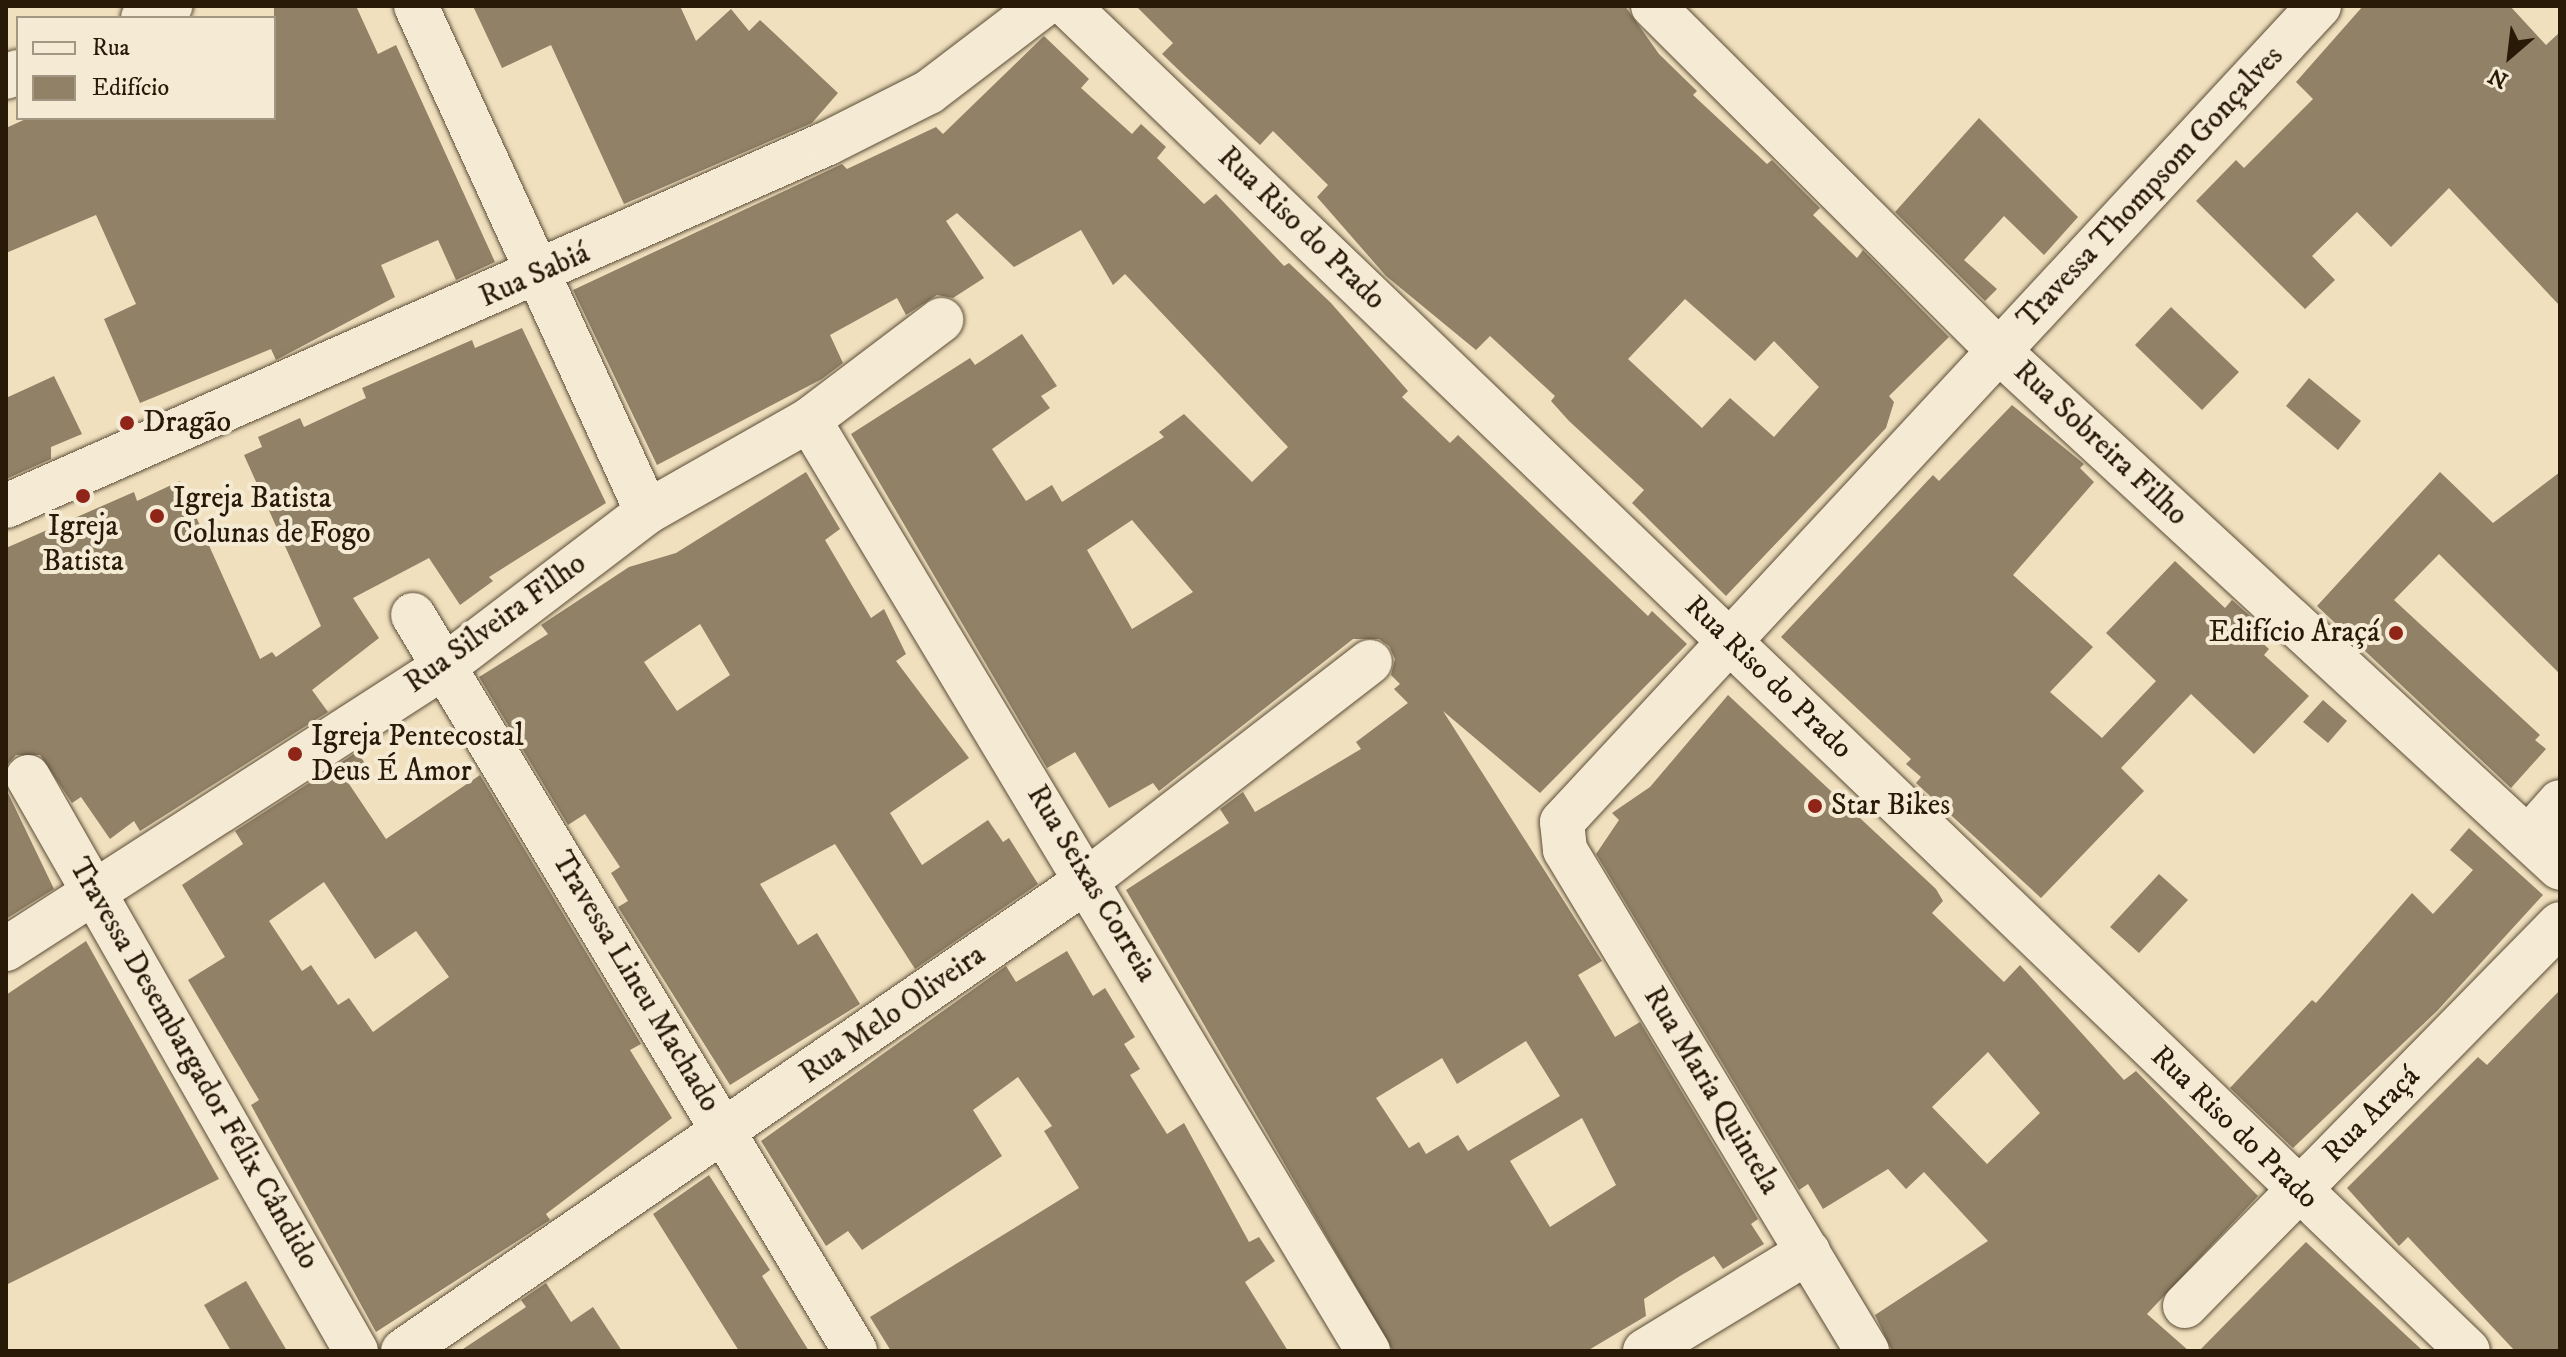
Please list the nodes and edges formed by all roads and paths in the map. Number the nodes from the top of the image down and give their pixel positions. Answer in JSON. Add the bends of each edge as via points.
{"nodes":[{"id":1,"x":170,"y":6,"type":"edge"},
{"id":2,"x":416,"y":6,"type":"edge"},
{"id":3,"x":1042,"y":6,"type":"edge"},
{"id":4,"x":1068,"y":6,"type":"edge"},
{"id":5,"x":1653,"y":6,"type":"edge"},
{"id":6,"x":2319,"y":6,"type":"edge"},
{"id":7,"x":148,"y":16,"type":"edge"},
{"id":8,"x":543,"y":274,"type":"junction"},
{"id":9,"x":941,"y":320,"type":"dead end"},
{"id":10,"x":2000,"y":352,"type":"junction"},
{"id":11,"x":809,"y":420,"type":"junction"},
{"id":12,"x":6,"y":506,"type":"edge"},
{"id":13,"x":647,"y":512,"type":"junction"},
{"id":14,"x":413,"y":615,"type":"dead end"},
{"id":15,"x":1729,"y":640,"type":"junction"},
{"id":16,"x":1370,"y":662,"type":"dead end"},
{"id":17,"x":445,"y":666,"type":"junction"},
{"id":18,"x":28,"y":777,"type":"dead end"},
{"id":19,"x":2560,"y":802,"type":"edge"},
{"id":20,"x":1560,"y":829,"type":"joint"},
{"id":21,"x":2528,"y":838,"type":"junction"},
{"id":22,"x":2560,"y":868,"type":"edge"},
{"id":23,"x":1089,"y":879,"type":"junction"},
{"id":24,"x":93,"y":890,"type":"junction"},
{"id":25,"x":2560,"y":924,"type":"edge"},
{"id":26,"x":6,"y":949,"type":"edge"},
{"id":27,"x":725,"y":1132,"type":"junction"},
{"id":28,"x":2298,"y":1190,"type":"junction"},
{"id":29,"x":1808,"y":1252,"type":"junction"},
{"id":30,"x":2185,"y":1306,"type":"dead end"},
{"id":31,"x":356,"y":1351,"type":"edge"},
{"id":32,"x":403,"y":1351,"type":"edge"},
{"id":33,"x":855,"y":1351,"type":"edge"},
{"id":34,"x":1368,"y":1351,"type":"edge"},
{"id":35,"x":1645,"y":1351,"type":"edge"},
{"id":36,"x":1867,"y":1351,"type":"edge"},
{"id":37,"x":2468,"y":1351,"type":"edge"}],
"edges":[{"from":1,"to":7,"type":"street"},
{"from":2,"to":8,"type":"street"},
{"from":3,"to":8,"type":"street","name":"Rua Sabiá","via":[[929,92]]},
{"from":4,"to":15,"type":"street","name":"Rua Riso do Prado"},
{"from":5,"to":10,"type":"street","name":"Rua Sobreira Filho"},
{"from":6,"to":10,"type":"street","name":"Travessa Thompsom Gonçalves"},
{"from":8,"to":12,"type":"street","name":"Rua Sabiá"},
{"from":8,"to":13,"type":"street"},
{"from":9,"to":11,"type":"street","name":"Rua Silveira Filho"},
{"from":10,"to":15,"type":"street","name":"Travessa Thompsom Gonçalves"},
{"from":10,"to":21,"type":"street","name":"Rua Sobreira Filho"},
{"from":11,"to":13,"type":"street","name":"Rua Silveira Filho"},
{"from":11,"to":23,"type":"street","name":"Rua Seixas Correia"},
{"from":13,"to":17,"type":"street","name":"Rua Silveira Filho"},
{"from":14,"to":17,"type":"street","name":"Travessa Lineu Machado"},
{"from":15,"to":20,"type":"street","name":"Travessa Thompsom Gonçalves"},
{"from":15,"to":28,"type":"street","name":"Rua Riso do Prado"},
{"from":16,"to":23,"type":"street","name":"Rua Melo Oliveira"},
{"from":17,"to":24,"type":"street","name":"Rua Silveira Filho"},
{"from":17,"to":27,"type":"street","name":"Travessa Lineu Machado"},
{"from":18,"to":24,"type":"street","name":"Travessa Desembargador Félix Cândido"},
{"from":19,"to":21,"type":"street"},
{"from":20,"to":29,"type":"street","name":"Rua Maria Quintela","via":[[1565,850]]},
{"from":21,"to":22,"type":"street","name":"Rua Sobreira Filho"},
{"from":23,"to":27,"type":"street","name":"Rua Melo Oliveira"},
{"from":23,"to":34,"type":"street","name":"Rua Seixas Correia"},
{"from":24,"to":26,"type":"street","name":"Rua Silveira Filho"},
{"from":24,"to":31,"type":"street","name":"Travessa Desembargador Félix Cândido"},
{"from":25,"to":28,"type":"street","name":"Rua Araçá"},
{"from":27,"to":32,"type":"street","name":"Rua Melo Oliveira"},
{"from":27,"to":33,"type":"street","name":"Travessa Lineu Machado"},
{"from":28,"to":30,"type":"street","name":"Rua Araçá"},
{"from":28,"to":37,"type":"street","name":"Rua Riso do Prado"},
{"from":29,"to":35,"type":"street"},
{"from":29,"to":36,"type":"street","name":"Rua Maria Quintela"}]}
